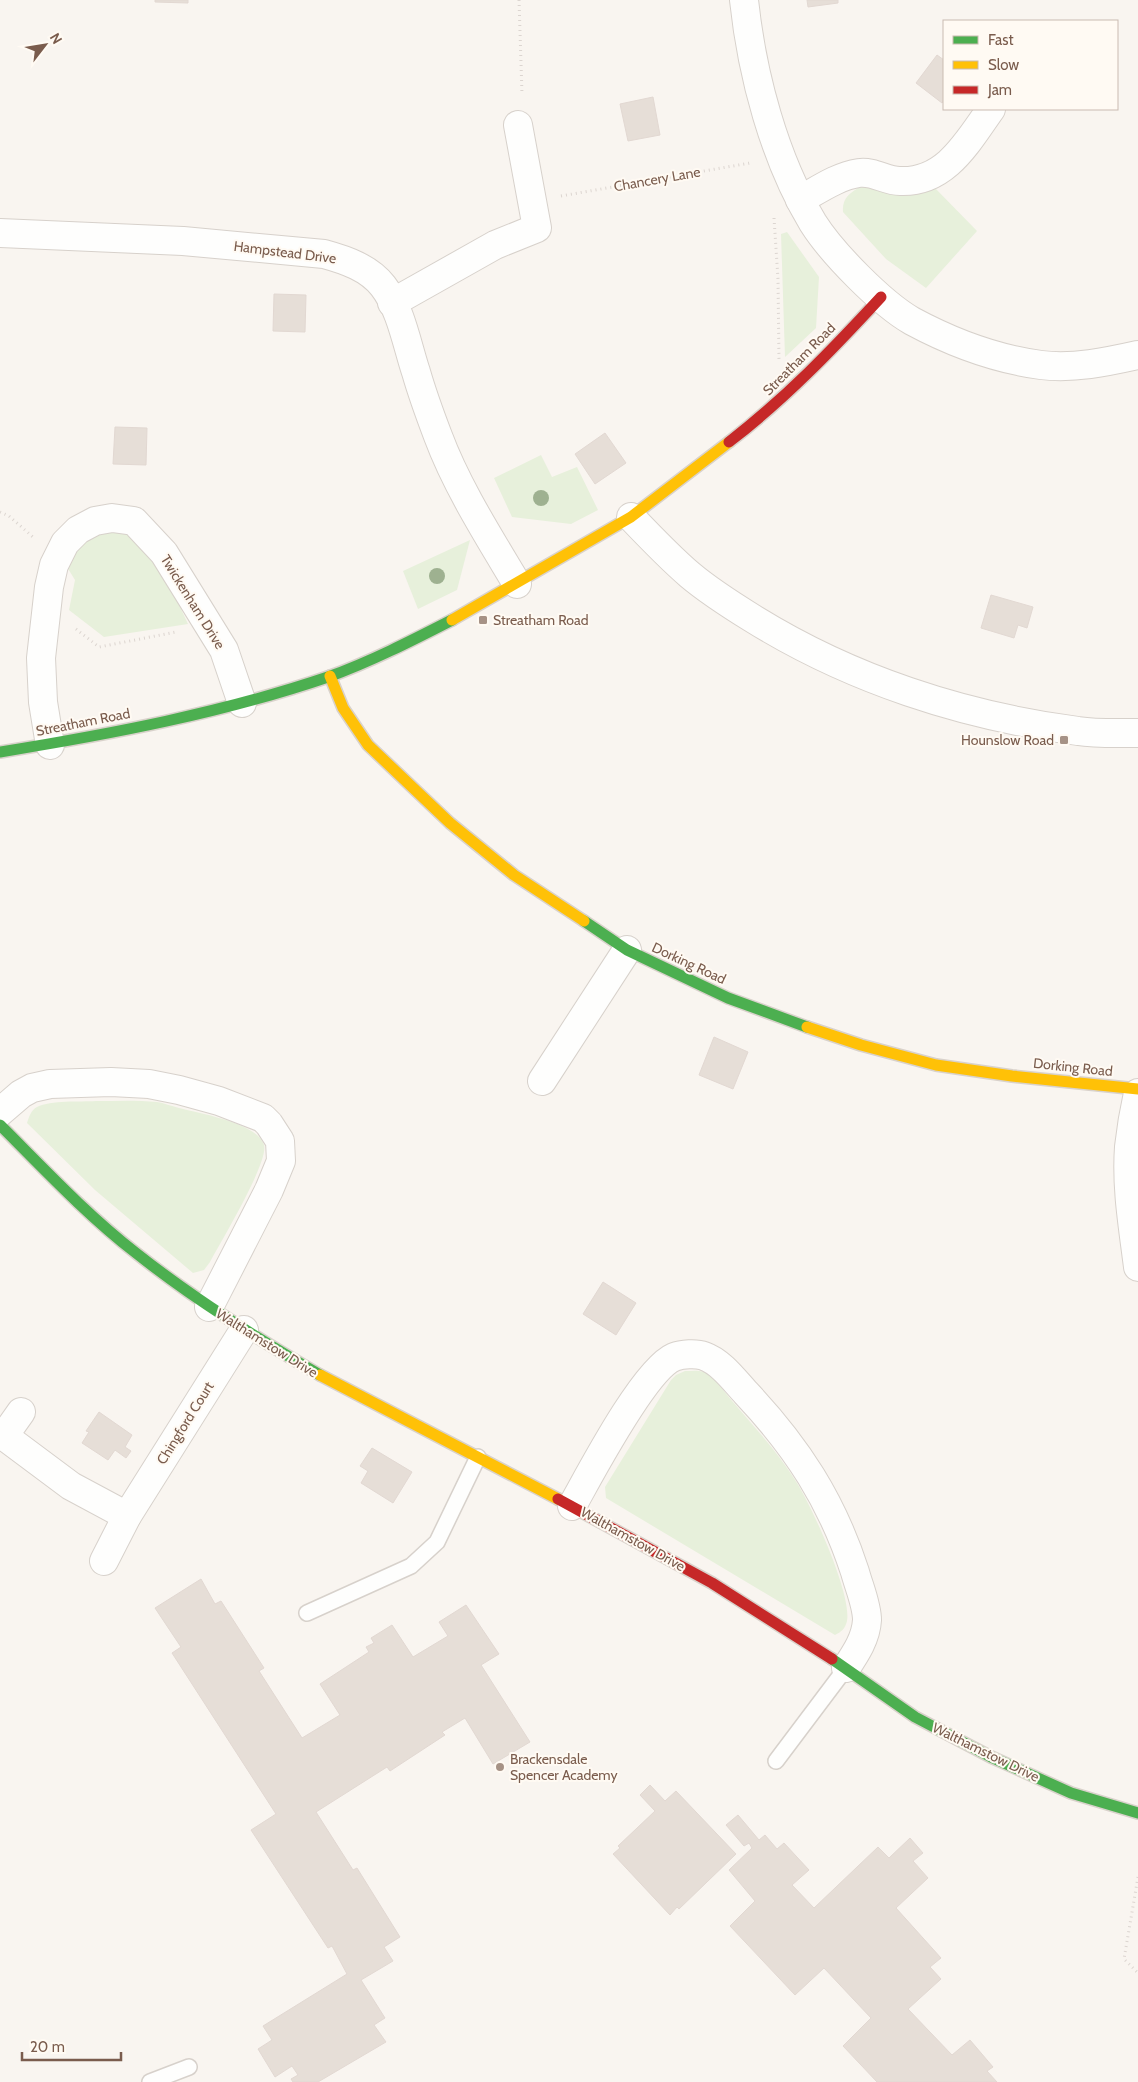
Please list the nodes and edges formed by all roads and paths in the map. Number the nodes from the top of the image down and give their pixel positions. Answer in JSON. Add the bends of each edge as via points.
{"nodes":[{"id":1,"x":519,"y":0,"type":"edge"},
{"id":2,"x":744,"y":0,"type":"edge"},
{"id":3,"x":990,"y":110,"type":"edge"},
{"id":4,"x":518,"y":125,"type":"joint"},
{"id":5,"x":782,"y":156,"type":"junction"},
{"id":6,"x":800,"y":200,"type":"junction"},
{"id":7,"x":532,"y":202,"type":"junction"},
{"id":8,"x":773,"y":212,"type":"dead end"},
{"id":9,"x":0,"y":233,"type":"edge"},
{"id":10,"x":881,"y":297,"type":"junction"},
{"id":11,"x":392,"y":303,"type":"junction"},
{"id":12,"x":1138,"y":355,"type":"edge"},
{"id":13,"x":780,"y":400,"type":"junction"},
{"id":14,"x":0,"y":512,"type":"edge"},
{"id":15,"x":631,"y":516,"type":"junction"},
{"id":16,"x":56,"y":560,"type":"junction"},
{"id":17,"x":517,"y":584,"type":"junction"},
{"id":18,"x":47,"y":603,"type":"junction"},
{"id":19,"x":209,"y":626,"type":"junction"},
{"id":20,"x":330,"y":676,"type":"junction"},
{"id":21,"x":242,"y":703,"type":"junction"},
{"id":22,"x":1138,"y":733,"type":"edge"},
{"id":23,"x":50,"y":745,"type":"junction"},
{"id":24,"x":0,"y":752,"type":"edge"},
{"id":25,"x":627,"y":950,"type":"junction"},
{"id":26,"x":542,"y":1081,"type":"dead end"},
{"id":27,"x":1138,"y":1091,"type":"edge"},
{"id":28,"x":0,"y":1112,"type":"edge"},
{"id":29,"x":0,"y":1125,"type":"edge"},
{"id":30,"x":1138,"y":1267,"type":"edge"},
{"id":31,"x":209,"y":1307,"type":"junction"},
{"id":32,"x":244,"y":1330,"type":"junction"},
{"id":33,"x":21,"y":1412,"type":"dead end"},
{"id":34,"x":478,"y":1457,"type":"junction"},
{"id":35,"x":572,"y":1506,"type":"junction"},
{"id":36,"x":127,"y":1516,"type":"junction"},
{"id":37,"x":104,"y":1561,"type":"dead end"},
{"id":38,"x":307,"y":1612,"type":"dead end"},
{"id":39,"x":846,"y":1668,"type":"junction"},
{"id":40,"x":776,"y":1760,"type":"dead end"},
{"id":41,"x":1138,"y":1814,"type":"edge"},
{"id":42,"x":1138,"y":1878,"type":"edge"},
{"id":43,"x":1138,"y":1974,"type":"edge"},
{"id":44,"x":189,"y":2067,"type":"dead end"},
{"id":45,"x":150,"y":2082,"type":"edge"}],
"edges":[{"from":1,"to":4,"type":"path","via":[[522,93]]},
{"from":2,"to":5,"type":"street","via":[[761,94]]},
{"from":3,"to":6,"type":"street","via":[[959,153],[932,175],[909,182],[860,173]]},
{"from":4,"to":7,"type":"street"},
{"from":5,"to":6,"type":"street"},
{"from":5,"to":7,"type":"path","name":"Chancery Lane"},
{"from":6,"to":10,"type":"street","via":[[832,248]]},
{"from":7,"to":11,"type":"street","via":[[537,228],[495,245]]},
{"from":8,"to":13,"type":"path","via":[[778,279]]},
{"from":9,"to":11,"type":"street","name":"Hampstead Drive","via":[[183,241],[324,254],[347,260],[369,273],[383,286]]},
{"from":10,"to":12,"type":"street","via":[[910,320],[949,339],[1014,359],[1041,365],[1069,366]]},
{"from":10,"to":13,"type":"street","name":"Streatham Road","via":[[820,363]]},
{"from":11,"to":17,"type":"street","name":"Hampstead Drive","via":[[439,438],[470,503]]},
{"from":13,"to":15,"type":"street","name":"Streatham Road"},
{"from":14,"to":16,"type":"path","via":[[9,516]]},
{"from":15,"to":17,"type":"street","name":"Streatham Road"},
{"from":15,"to":22,"type":"street","via":[[691,576],[735,607],[822,658],[866,677],[942,702],[1014,720],[1079,731]]},
{"from":16,"to":18,"type":"street","name":"Twickenham Drive"},
{"from":16,"to":19,"type":"street","name":"Twickenham Drive","via":[[65,543],[78,530],[95,521],[112,518],[134,521],[164,553]]},
{"from":17,"to":20,"type":"street","name":"Streatham Road","via":[[412,640]]},
{"from":18,"to":19,"type":"path","via":[[99,647]]},
{"from":18,"to":23,"type":"street","name":"Twickenham Drive","via":[[41,658],[43,702]]},
{"from":19,"to":21,"type":"street","name":"Twickenham Drive","via":[[224,650]]},
{"from":20,"to":21,"type":"street","name":"Streatham Road"},
{"from":20,"to":25,"type":"street","name":"Dorking Road","via":[[343,708],[368,745],[450,823],[514,875]]},
{"from":21,"to":23,"type":"street","name":"Streatham Road"},
{"from":23,"to":24,"type":"street","name":"Streatham Road"},
{"from":25,"to":26,"type":"street"},
{"from":25,"to":27,"type":"street","name":"Dorking Road","via":[[692,983],[762,1012],[877,1049],[936,1065]]},
{"from":27,"to":30,"type":"street","via":[[1131,1127],[1129,1168]]},
{"from":28,"to":31,"type":"street","via":[[32,1088],[50,1084],[111,1082],[179,1090],[219,1101],[270,1124],[280,1141],[281,1161]]},
{"from":29,"to":31,"type":"street","name":"Walthamstow Drive","via":[[69,1194],[135,1253]]},
{"from":31,"to":32,"type":"street","name":"Walthamstow Drive"},
{"from":32,"to":34,"type":"street","name":"Walthamstow Drive","via":[[321,1376]]},
{"from":32,"to":36,"type":"street","name":"Chingford Court"},
{"from":33,"to":36,"type":"street","via":[[4,1436],[71,1486]]},
{"from":34,"to":35,"type":"street","name":"Walthamstow Drive"},
{"from":34,"to":38,"type":"lane","via":[[437,1542],[411,1566]]},
{"from":35,"to":39,"type":"street","name":"Walthamstow Drive","via":[[712,1583]]},
{"from":35,"to":39,"type":"street","name":"Walthamstow Drive","via":[[620,1423],[658,1369],[676,1356],[703,1355],[729,1374],[790,1442],[815,1481],[841,1533],[867,1618],[858,1649]]},
{"from":36,"to":37,"type":"street","name":"Chingford Court"},
{"from":39,"to":40,"type":"lane"},
{"from":39,"to":41,"type":"street","name":"Walthamstow Drive","via":[[916,1717],[991,1757],[1071,1793]]},
{"from":42,"to":43,"type":"path","via":[[1124,1958]]},
{"from":44,"to":45,"type":"lane"}]}
